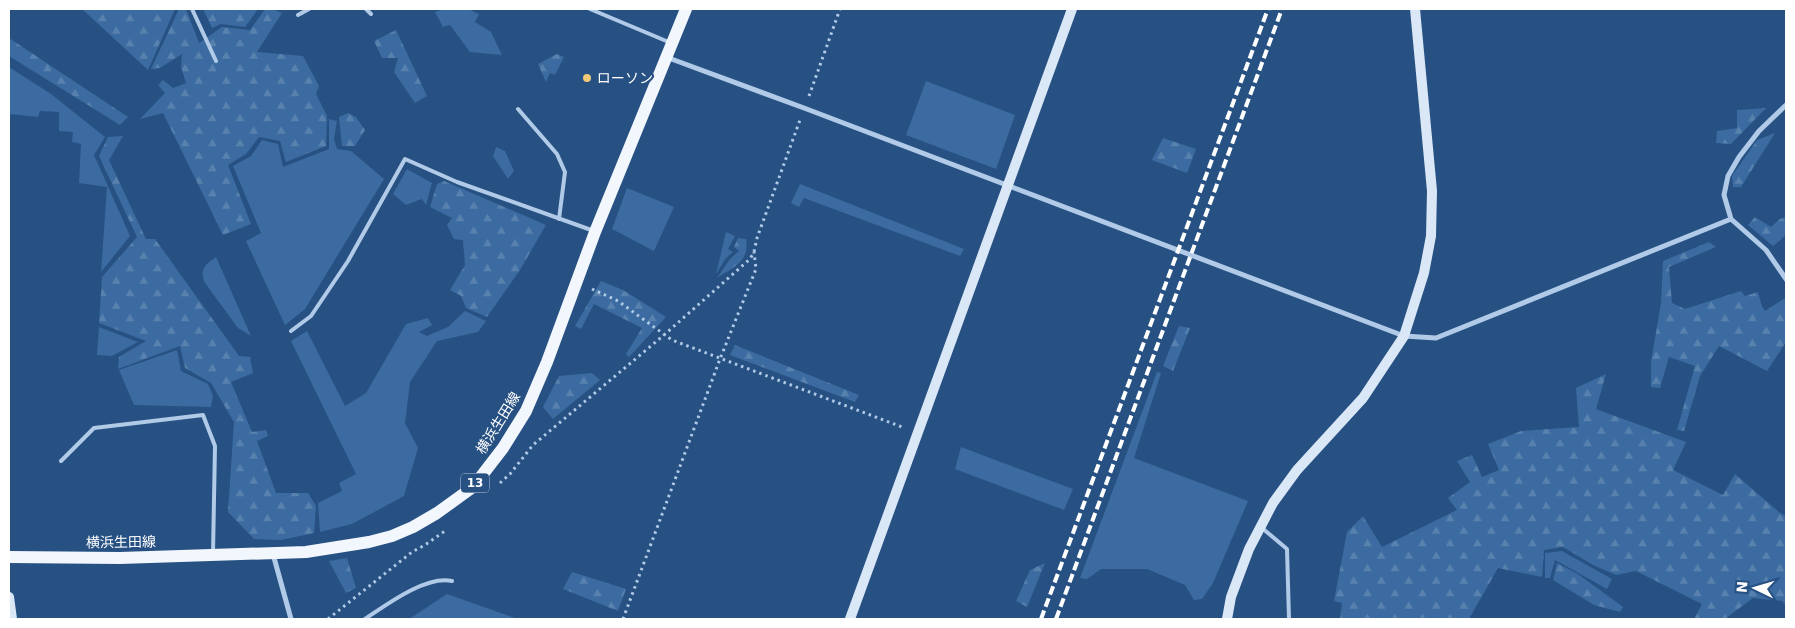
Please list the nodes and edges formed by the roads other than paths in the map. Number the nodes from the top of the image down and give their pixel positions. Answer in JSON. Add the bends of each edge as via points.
{"nodes":[{"id":1,"x":192,"y":9,"type":"edge"},
{"id":2,"x":310,"y":9,"type":"edge"},
{"id":3,"x":366,"y":9,"type":"edge"},
{"id":4,"x":590,"y":9,"type":"edge"},
{"id":5,"x":686,"y":9,"type":"edge"},
{"id":6,"x":1072,"y":9,"type":"edge"},
{"id":7,"x":1415,"y":9,"type":"edge"},
{"id":8,"x":371,"y":14,"type":"dead end"},
{"id":9,"x":298,"y":15,"type":"dead end"},
{"id":10,"x":671,"y":43,"type":"junction"},
{"id":11,"x":666,"y":57,"type":"junction"},
{"id":12,"x":216,"y":61,"type":"dead end"},
{"id":13,"x":1786,"y":106,"type":"edge"},
{"id":14,"x":518,"y":109,"type":"dead end"},
{"id":15,"x":1008,"y":186,"type":"junction"},
{"id":16,"x":559,"y":218,"type":"junction"},
{"id":17,"x":1731,"y":219,"type":"junction"},
{"id":18,"x":595,"y":232,"type":"junction"},
{"id":19,"x":1786,"y":279,"type":"edge"},
{"id":20,"x":291,"y":331,"type":"dead end"},
{"id":21,"x":1404,"y":336,"type":"junction"},
{"id":22,"x":61,"y":461,"type":"dead end"},
{"id":23,"x":1260,"y":527,"type":"junction"},
{"id":24,"x":273,"y":554,"type":"junction"},
{"id":25,"x":213,"y":555,"type":"junction"},
{"id":26,"x":9,"y":557,"type":"edge"},
{"id":27,"x":452,"y":581,"type":"dead end"},
{"id":28,"x":9,"y":597,"type":"edge"},
{"id":29,"x":12,"y":619,"type":"edge"},
{"id":30,"x":291,"y":619,"type":"edge"},
{"id":31,"x":364,"y":619,"type":"edge"},
{"id":32,"x":850,"y":619,"type":"edge"},
{"id":33,"x":1227,"y":619,"type":"edge"},
{"id":34,"x":1289,"y":619,"type":"edge"}],
"edges":[{"from":1,"to":12,"type":"lane"},
{"from":2,"to":9,"type":"lane"},
{"from":3,"to":8,"type":"lane"},
{"from":4,"to":10,"type":"lane"},
{"from":5,"to":10,"type":"main road","name":"横浜生田線","number":"13"},
{"from":6,"to":15,"type":"street"},
{"from":7,"to":21,"type":"street","via":[[1432,191],[1431,236],[1424,273]]},
{"from":10,"to":11,"type":"main road","name":"横浜生田線","number":"13"},
{"from":11,"to":15,"type":"street"},
{"from":11,"to":18,"type":"main road","name":"横浜生田線","number":"13"},
{"from":13,"to":17,"type":"street","via":[[1759,131],[1728,176],[1724,196]]},
{"from":14,"to":16,"type":"lane","via":[[557,154],[565,172]]},
{"from":15,"to":21,"type":"street"},
{"from":15,"to":32,"type":"street"},
{"from":16,"to":18,"type":"lane"},
{"from":16,"to":20,"type":"lane","via":[[457,182],[405,159],[348,261],[311,316]]},
{"from":17,"to":19,"type":"street","via":[[1766,250]]},
{"from":17,"to":21,"type":"street","via":[[1436,338]]},
{"from":18,"to":24,"type":"main road","name":"横浜生田線","number":"13","via":[[526,411],[473,487],[437,513],[392,536],[306,552]]},
{"from":21,"to":23,"type":"street","via":[[1363,398],[1297,470]]},
{"from":22,"to":25,"type":"lane","via":[[94,428],[203,415],[215,446]]},
{"from":23,"to":33,"type":"street","via":[[1231,597]]},
{"from":23,"to":34,"type":"lane","via":[[1288,548]]},
{"from":24,"to":25,"type":"main road","name":"横浜生田線","number":"13"},
{"from":24,"to":30,"type":"street"},
{"from":25,"to":26,"type":"main road","name":"横浜生田線","number":"13"},
{"from":27,"to":31,"type":"lane","via":[[434,581],[412,590]]},
{"from":28,"to":29,"type":"street"}]}
